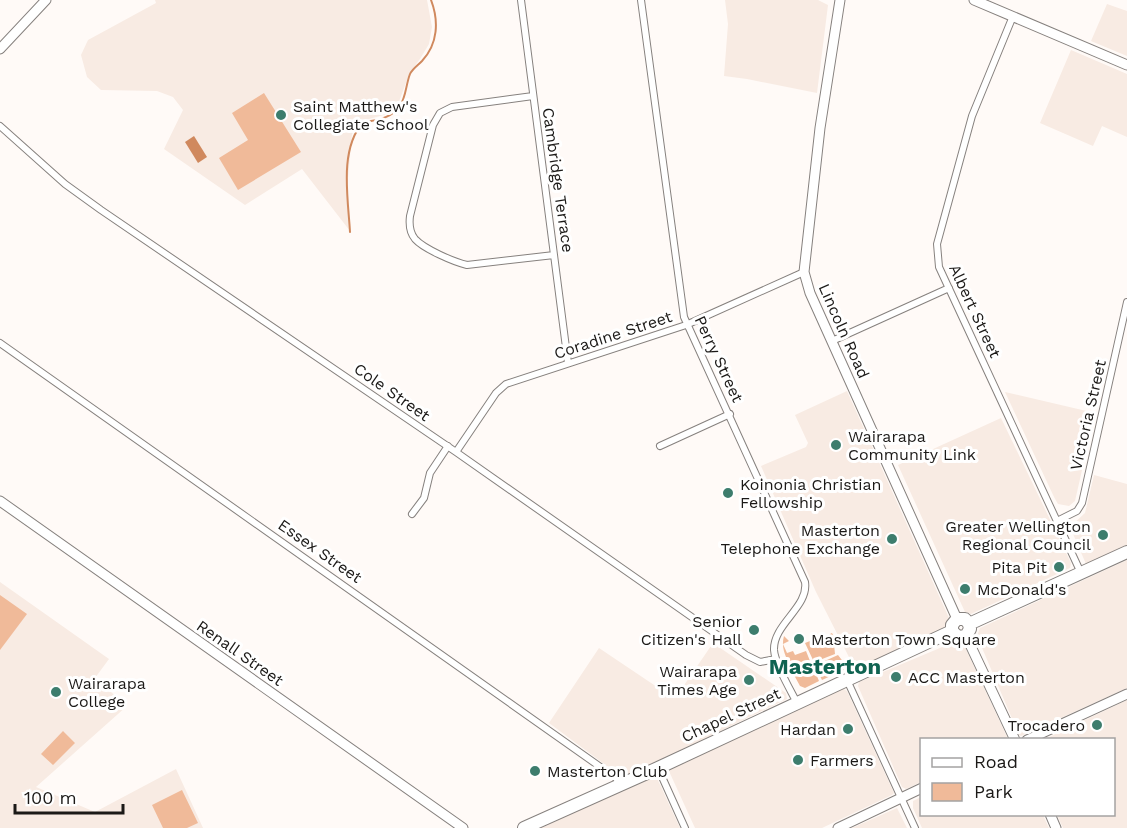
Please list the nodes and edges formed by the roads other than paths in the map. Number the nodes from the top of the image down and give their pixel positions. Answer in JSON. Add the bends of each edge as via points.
{"nodes":[{"id":1,"x":45,"y":0,"type":"edge"},
{"id":2,"x":521,"y":0,"type":"edge"},
{"id":3,"x":640,"y":0,"type":"edge"},
{"id":4,"x":840,"y":0,"type":"edge"},
{"id":5,"x":974,"y":0,"type":"edge"},
{"id":6,"x":1013,"y":16,"type":"junction"},
{"id":7,"x":0,"y":50,"type":"edge"},
{"id":8,"x":1127,"y":65,"type":"edge"},
{"id":9,"x":533,"y":96,"type":"junction"},
{"id":10,"x":0,"y":126,"type":"edge"},
{"id":11,"x":554,"y":255,"type":"junction"},
{"id":12,"x":804,"y":272,"type":"junction"},
{"id":13,"x":949,"y":288,"type":"junction"},
{"id":14,"x":1127,"y":302,"type":"edge"},
{"id":15,"x":686,"y":326,"type":"junction"},
{"id":16,"x":832,"y":341,"type":"junction"},
{"id":17,"x":0,"y":343,"type":"edge"},
{"id":18,"x":568,"y":363,"type":"junction"},
{"id":19,"x":730,"y":414,"type":"junction"},
{"id":20,"x":447,"y":446,"type":"junction"},
{"id":21,"x":660,"y":446,"type":"dead end"},
{"id":22,"x":456,"y":452,"type":"junction"},
{"id":23,"x":0,"y":501,"type":"edge"},
{"id":24,"x":412,"y":514,"type":"dead end"},
{"id":25,"x":1057,"y":521,"type":"junction"},
{"id":26,"x":1127,"y":552,"type":"edge"},
{"id":27,"x":1082,"y":573,"type":"junction"},
{"id":28,"x":957,"y":619,"type":"junction"},
{"id":29,"x":968,"y":630,"type":"junction"},
{"id":30,"x":952,"y":631,"type":"junction"},
{"id":31,"x":777,"y":659,"type":"junction"},
{"id":32,"x":847,"y":680,"type":"junction"},
{"id":33,"x":1127,"y":694,"type":"edge"},
{"id":34,"x":797,"y":703,"type":"junction"},
{"id":35,"x":1014,"y":738,"type":"edge"},
{"id":36,"x":1031,"y":738,"type":"edge"},
{"id":37,"x":658,"y":768,"type":"junction"},
{"id":38,"x":621,"y":785,"type":"junction"},
{"id":39,"x":920,"y":788,"type":"edge"},
{"id":40,"x":901,"y":798,"type":"junction"},
{"id":41,"x":463,"y":828,"type":"edge"},
{"id":42,"x":524,"y":828,"type":"edge"},
{"id":43,"x":685,"y":828,"type":"edge"},
{"id":44,"x":838,"y":828,"type":"edge"},
{"id":45,"x":915,"y":828,"type":"edge"}],
"edges":[{"from":1,"to":7,"type":"street"},
{"from":2,"to":9,"type":"street","name":"Cambridge Terrace"},
{"from":3,"to":15,"type":"street","name":"Perry Street"},
{"from":4,"to":12,"type":"street","name":"Lincoln Road","via":[[820,128]]},
{"from":5,"to":6,"type":"street"},
{"from":6,"to":8,"type":"street"},
{"from":6,"to":13,"type":"street","name":"Albert Street","via":[[972,116],[937,244],[939,267]]},
{"from":9,"to":11,"type":"street","name":"Cambridge Terrace"},
{"from":9,"to":11,"type":"street","via":[[452,107],[440,113],[433,125],[409,228],[415,239],[455,263]]},
{"from":10,"to":20,"type":"street","name":"Cole Street","via":[[65,184],[101,210]]},
{"from":11,"to":18,"type":"street","name":"Cambridge Terrace"},
{"from":12,"to":15,"type":"street","name":"Coradine Street"},
{"from":12,"to":16,"type":"street","name":"Lincoln Road"},
{"from":13,"to":16,"type":"street"},
{"from":13,"to":25,"type":"street","name":"Albert Street"},
{"from":14,"to":25,"type":"street","name":"Victoria Street","via":[[1082,503],[1077,511]]},
{"from":15,"to":18,"type":"street","name":"Coradine Street"},
{"from":15,"to":19,"type":"street","name":"Perry Street"},
{"from":16,"to":28,"type":"street","name":"Lincoln Road"},
{"from":17,"to":38,"type":"street","name":"Essex Street"},
{"from":18,"to":22,"type":"street","name":"Coradine Street","via":[[506,384]]},
{"from":19,"to":21,"type":"street"},
{"from":19,"to":31,"type":"street","name":"Perry Street","via":[[806,585],[776,638]]},
{"from":20,"to":22,"type":"street","name":"Cole Street"},
{"from":20,"to":24,"type":"street","via":[[430,473],[424,498]]},
{"from":22,"to":31,"type":"street","name":"Cole Street","via":[[746,655],[760,662]]},
{"from":23,"to":41,"type":"street","name":"Renall Street"},
{"from":25,"to":27,"type":"street","name":"Albert Street"},
{"from":26,"to":27,"type":"highway"},
{"from":27,"to":29,"type":"highway"},
{"from":28,"to":29,"type":"highway","via":[[965,619]]},
{"from":28,"to":30,"type":"highway"},
{"from":29,"to":30,"type":"highway","via":[[958,637]]},
{"from":29,"to":35,"type":"street"},
{"from":30,"to":32,"type":"highway","name":"Chapel Street"},
{"from":31,"to":34,"type":"street"},
{"from":32,"to":34,"type":"highway","name":"Chapel Street"},
{"from":32,"to":40,"type":"street"},
{"from":33,"to":36,"type":"street"},
{"from":34,"to":37,"type":"highway","name":"Chapel Street"},
{"from":37,"to":38,"type":"highway","name":"Chapel Street"},
{"from":37,"to":43,"type":"street"},
{"from":38,"to":42,"type":"highway","name":"Chapel Street"},
{"from":39,"to":40,"type":"street"},
{"from":40,"to":44,"type":"street"},
{"from":40,"to":45,"type":"street"}]}
